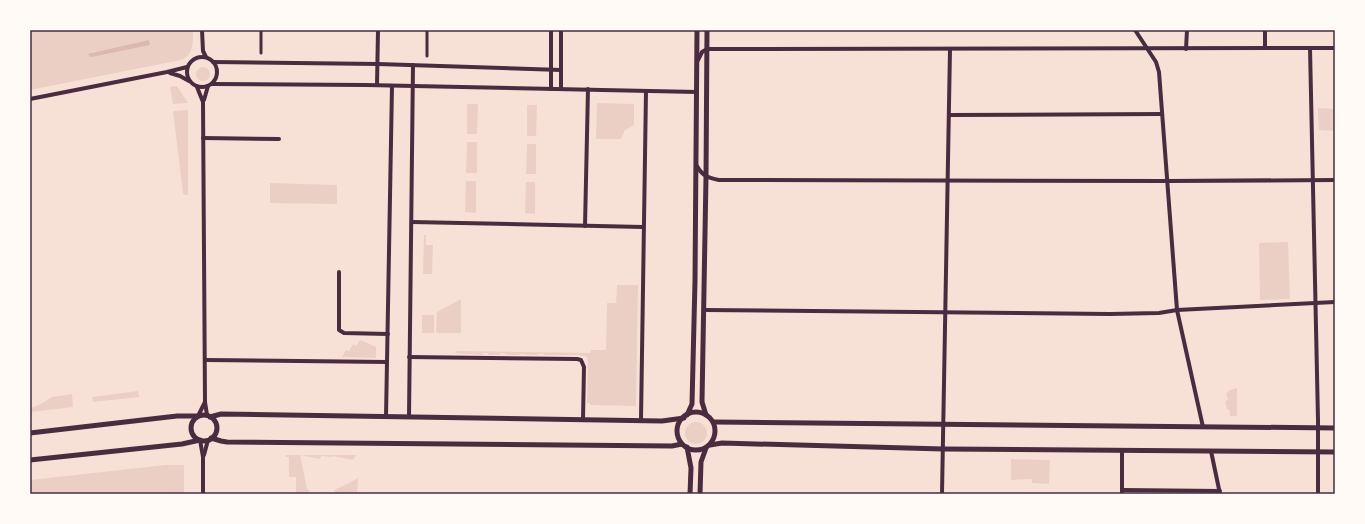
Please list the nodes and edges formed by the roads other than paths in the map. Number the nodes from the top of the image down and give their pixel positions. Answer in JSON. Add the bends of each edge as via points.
{"nodes":[{"id":1,"x":202,"y":30,"type":"edge"},
{"id":2,"x":261,"y":30,"type":"edge"},
{"id":3,"x":378,"y":30,"type":"edge"},
{"id":4,"x":427,"y":30,"type":"edge"},
{"id":5,"x":552,"y":30,"type":"edge"},
{"id":6,"x":561,"y":30,"type":"edge"},
{"id":7,"x":697,"y":30,"type":"edge"},
{"id":8,"x":708,"y":30,"type":"edge"},
{"id":9,"x":1135,"y":30,"type":"edge"},
{"id":10,"x":1187,"y":30,"type":"edge"},
{"id":11,"x":1265,"y":30,"type":"edge"},
{"id":12,"x":202,"y":46,"type":"junction"},
{"id":13,"x":708,"y":48,"type":"junction"},
{"id":14,"x":1146,"y":48,"type":"junction"},
{"id":15,"x":1265,"y":48,"type":"junction"},
{"id":16,"x":1310,"y":48,"type":"junction"},
{"id":17,"x":1335,"y":48,"type":"edge"},
{"id":18,"x":950,"y":49,"type":"junction"},
{"id":19,"x":1186,"y":49,"type":"junction"},
{"id":20,"x":261,"y":53,"type":"dead end"},
{"id":21,"x":427,"y":56,"type":"dead end"},
{"id":22,"x":198,"y":57,"type":"junction"},
{"id":23,"x":206,"y":57,"type":"junction"},
{"id":24,"x":697,"y":61,"type":"junction"},
{"id":25,"x":213,"y":62,"type":"junction"},
{"id":26,"x":378,"y":64,"type":"junction"},
{"id":27,"x":413,"y":65,"type":"junction"},
{"id":28,"x":187,"y":67,"type":"junction"},
{"id":29,"x":552,"y":69,"type":"junction"},
{"id":30,"x":561,"y":70,"type":"junction"},
{"id":31,"x":168,"y":72,"type":"junction"},
{"id":32,"x":189,"y":81,"type":"junction"},
{"id":33,"x":210,"y":85,"type":"junction"},
{"id":34,"x":378,"y":85,"type":"junction"},
{"id":35,"x":392,"y":86,"type":"junction"},
{"id":36,"x":413,"y":86,"type":"junction"},
{"id":37,"x":198,"y":87,"type":"junction"},
{"id":38,"x":551,"y":88,"type":"junction"},
{"id":39,"x":561,"y":89,"type":"junction"},
{"id":40,"x":588,"y":89,"type":"junction"},
{"id":41,"x":646,"y":91,"type":"junction"},
{"id":42,"x":697,"y":92,"type":"junction"},
{"id":43,"x":30,"y":99,"type":"edge"},
{"id":44,"x":203,"y":102,"type":"junction"},
{"id":45,"x":1162,"y":114,"type":"junction"},
{"id":46,"x":950,"y":115,"type":"junction"},
{"id":47,"x":203,"y":138,"type":"junction"},
{"id":48,"x":279,"y":139,"type":"dead end"},
{"id":49,"x":697,"y":166,"type":"junction"},
{"id":50,"x":706,"y":177,"type":"junction"},
{"id":51,"x":1312,"y":180,"type":"junction"},
{"id":52,"x":1335,"y":180,"type":"edge"},
{"id":53,"x":948,"y":181,"type":"junction"},
{"id":54,"x":1167,"y":181,"type":"junction"},
{"id":55,"x":412,"y":222,"type":"junction"},
{"id":56,"x":585,"y":226,"type":"junction"},
{"id":57,"x":643,"y":227,"type":"junction"},
{"id":58,"x":339,"y":272,"type":"dead end"},
{"id":59,"x":1315,"y":302,"type":"junction"},
{"id":60,"x":1335,"y":302,"type":"edge"},
{"id":61,"x":704,"y":310,"type":"junction"},
{"id":62,"x":1177,"y":310,"type":"junction"},
{"id":63,"x":945,"y":312,"type":"junction"},
{"id":64,"x":388,"y":334,"type":"junction"},
{"id":65,"x":409,"y":356,"type":"junction"},
{"id":66,"x":205,"y":360,"type":"junction"},
{"id":67,"x":387,"y":362,"type":"junction"},
{"id":68,"x":205,"y":402,"type":"junction"},
{"id":69,"x":706,"y":415,"type":"junction"},
{"id":70,"x":198,"y":416,"type":"junction"},
{"id":71,"x":209,"y":416,"type":"junction"},
{"id":72,"x":686,"y":416,"type":"junction"},
{"id":73,"x":386,"y":417,"type":"junction"},
{"id":74,"x":409,"y":417,"type":"junction"},
{"id":75,"x":583,"y":419,"type":"junction"},
{"id":76,"x":641,"y":420,"type":"junction"},
{"id":77,"x":714,"y":422,"type":"junction"},
{"id":78,"x":943,"y":424,"type":"junction"},
{"id":79,"x":1203,"y":426,"type":"junction"},
{"id":80,"x":1318,"y":428,"type":"junction"},
{"id":81,"x":1335,"y":428,"type":"edge"},
{"id":82,"x":30,"y":433,"type":"edge"},
{"id":83,"x":210,"y":439,"type":"junction"},
{"id":84,"x":200,"y":440,"type":"junction"},
{"id":85,"x":684,"y":446,"type":"junction"},
{"id":86,"x":708,"y":446,"type":"junction"},
{"id":87,"x":943,"y":448,"type":"junction"},
{"id":88,"x":1122,"y":450,"type":"junction"},
{"id":89,"x":1211,"y":451,"type":"junction"},
{"id":90,"x":1318,"y":452,"type":"junction"},
{"id":91,"x":1335,"y":452,"type":"edge"},
{"id":92,"x":203,"y":457,"type":"junction"},
{"id":93,"x":30,"y":460,"type":"edge"},
{"id":94,"x":1122,"y":492,"type":"edge"},
{"id":95,"x":1220,"y":493,"type":"edge"},
{"id":96,"x":203,"y":494,"type":"edge"},
{"id":97,"x":690,"y":494,"type":"edge"},
{"id":98,"x":700,"y":494,"type":"edge"},
{"id":99,"x":942,"y":494,"type":"edge"},
{"id":100,"x":1318,"y":494,"type":"edge"}],
"edges":[{"from":1,"to":12,"type":"street"},
{"from":2,"to":20,"type":"street"},
{"from":3,"to":26,"type":"street"},
{"from":4,"to":21,"type":"street"},
{"from":5,"to":29,"type":"street"},
{"from":6,"to":30,"type":"street"},
{"from":7,"to":24,"type":"street"},
{"from":8,"to":13,"type":"street"},
{"from":9,"to":14,"type":"street"},
{"from":10,"to":19,"type":"street"},
{"from":11,"to":15,"type":"street"},
{"from":12,"to":22,"type":"street"},
{"from":12,"to":23,"type":"street"},
{"from":13,"to":18,"type":"street"},
{"from":13,"to":24,"type":"street"},
{"from":13,"to":50,"type":"street"},
{"from":14,"to":18,"type":"street"},
{"from":14,"to":19,"type":"street"},
{"from":14,"to":45,"type":"street","via":[[1158,67]]},
{"from":15,"to":16,"type":"street"},
{"from":15,"to":19,"type":"street"},
{"from":16,"to":17,"type":"street"},
{"from":16,"to":51,"type":"street"},
{"from":18,"to":46,"type":"street"},
{"from":22,"to":23,"type":"street"},
{"from":22,"to":28,"type":"street"},
{"from":23,"to":25,"type":"street"},
{"from":24,"to":42,"type":"street"},
{"from":25,"to":26,"type":"street"},
{"from":25,"to":33,"type":"street","via":[[217,73],[215,81]]},
{"from":26,"to":27,"type":"street"},
{"from":26,"to":34,"type":"street"},
{"from":27,"to":29,"type":"street"},
{"from":27,"to":36,"type":"street"},
{"from":28,"to":31,"type":"street"},
{"from":28,"to":32,"type":"street"},
{"from":29,"to":30,"type":"street"},
{"from":29,"to":38,"type":"street"},
{"from":30,"to":39,"type":"street"},
{"from":31,"to":32,"type":"street"},
{"from":31,"to":43,"type":"street"},
{"from":32,"to":37,"type":"street"},
{"from":33,"to":34,"type":"street"},
{"from":33,"to":37,"type":"street"},
{"from":33,"to":44,"type":"street"},
{"from":34,"to":35,"type":"street"},
{"from":35,"to":36,"type":"street"},
{"from":35,"to":64,"type":"street"},
{"from":36,"to":38,"type":"street"},
{"from":36,"to":55,"type":"street"},
{"from":37,"to":44,"type":"street"},
{"from":38,"to":39,"type":"street"},
{"from":39,"to":40,"type":"street"},
{"from":40,"to":41,"type":"street"},
{"from":40,"to":56,"type":"street"},
{"from":41,"to":42,"type":"street"},
{"from":41,"to":57,"type":"street"},
{"from":42,"to":49,"type":"street"},
{"from":44,"to":47,"type":"street"},
{"from":45,"to":46,"type":"street"},
{"from":45,"to":54,"type":"street"},
{"from":46,"to":53,"type":"street"},
{"from":47,"to":48,"type":"street"},
{"from":47,"to":66,"type":"street"},
{"from":49,"to":50,"type":"street"},
{"from":49,"to":72,"type":"street","via":[[692,404]]},
{"from":50,"to":53,"type":"street","via":[[719,180]]},
{"from":50,"to":61,"type":"street"},
{"from":51,"to":52,"type":"street"},
{"from":51,"to":54,"type":"street"},
{"from":51,"to":59,"type":"street"},
{"from":53,"to":54,"type":"street"},
{"from":53,"to":63,"type":"street"},
{"from":54,"to":62,"type":"street"},
{"from":55,"to":56,"type":"street"},
{"from":55,"to":65,"type":"street"},
{"from":56,"to":57,"type":"street"},
{"from":57,"to":76,"type":"street"},
{"from":58,"to":64,"type":"street","via":[[339,330],[344,333]]},
{"from":59,"to":60,"type":"street"},
{"from":59,"to":62,"type":"street"},
{"from":59,"to":80,"type":"street"},
{"from":61,"to":63,"type":"street"},
{"from":61,"to":69,"type":"street","via":[[702,402]]},
{"from":62,"to":63,"type":"street","via":[[1110,314]]},
{"from":62,"to":79,"type":"street"},
{"from":63,"to":78,"type":"street"},
{"from":64,"to":67,"type":"street"},
{"from":65,"to":74,"type":"street"},
{"from":65,"to":75,"type":"street","via":[[581,360],[584,366]]},
{"from":66,"to":67,"type":"street"},
{"from":66,"to":68,"type":"street"},
{"from":67,"to":73,"type":"street"},
{"from":68,"to":70,"type":"street"},
{"from":68,"to":71,"type":"street"},
{"from":69,"to":72,"type":"street","via":[[697,413]]},
{"from":69,"to":77,"type":"street"},
{"from":70,"to":71,"type":"street"},
{"from":70,"to":82,"type":"street","via":[[176,416]]},
{"from":70,"to":84,"type":"street","via":[[192,422],[191,431]]},
{"from":71,"to":73,"type":"street","via":[[221,414]]},
{"from":71,"to":83,"type":"street","via":[[216,423],[214,435]]},
{"from":72,"to":76,"type":"street","via":[[671,420]]},
{"from":72,"to":85,"type":"street","via":[[678,426],[678,435]]},
{"from":73,"to":74,"type":"street"},
{"from":74,"to":75,"type":"street"},
{"from":75,"to":76,"type":"street"},
{"from":77,"to":78,"type":"street"},
{"from":77,"to":86,"type":"street","via":[[715,436]]},
{"from":78,"to":79,"type":"street"},
{"from":78,"to":87,"type":"street"},
{"from":79,"to":80,"type":"street"},
{"from":80,"to":81,"type":"street"},
{"from":80,"to":90,"type":"street"},
{"from":83,"to":84,"type":"street"},
{"from":83,"to":85,"type":"street","via":[[227,442]]},
{"from":83,"to":92,"type":"street"},
{"from":84,"to":92,"type":"street"},
{"from":84,"to":93,"type":"street"},
{"from":85,"to":86,"type":"street","via":[[696,450]]},
{"from":85,"to":97,"type":"street","via":[[691,468]]},
{"from":86,"to":87,"type":"street","via":[[730,443]]},
{"from":86,"to":98,"type":"street","via":[[701,462]]},
{"from":87,"to":88,"type":"street"},
{"from":87,"to":99,"type":"street"},
{"from":88,"to":89,"type":"street"},
{"from":88,"to":94,"type":"street"},
{"from":89,"to":90,"type":"street"},
{"from":89,"to":95,"type":"street"},
{"from":90,"to":91,"type":"street"},
{"from":90,"to":100,"type":"street"},
{"from":92,"to":96,"type":"street"},
{"from":94,"to":95,"type":"street"}]}
